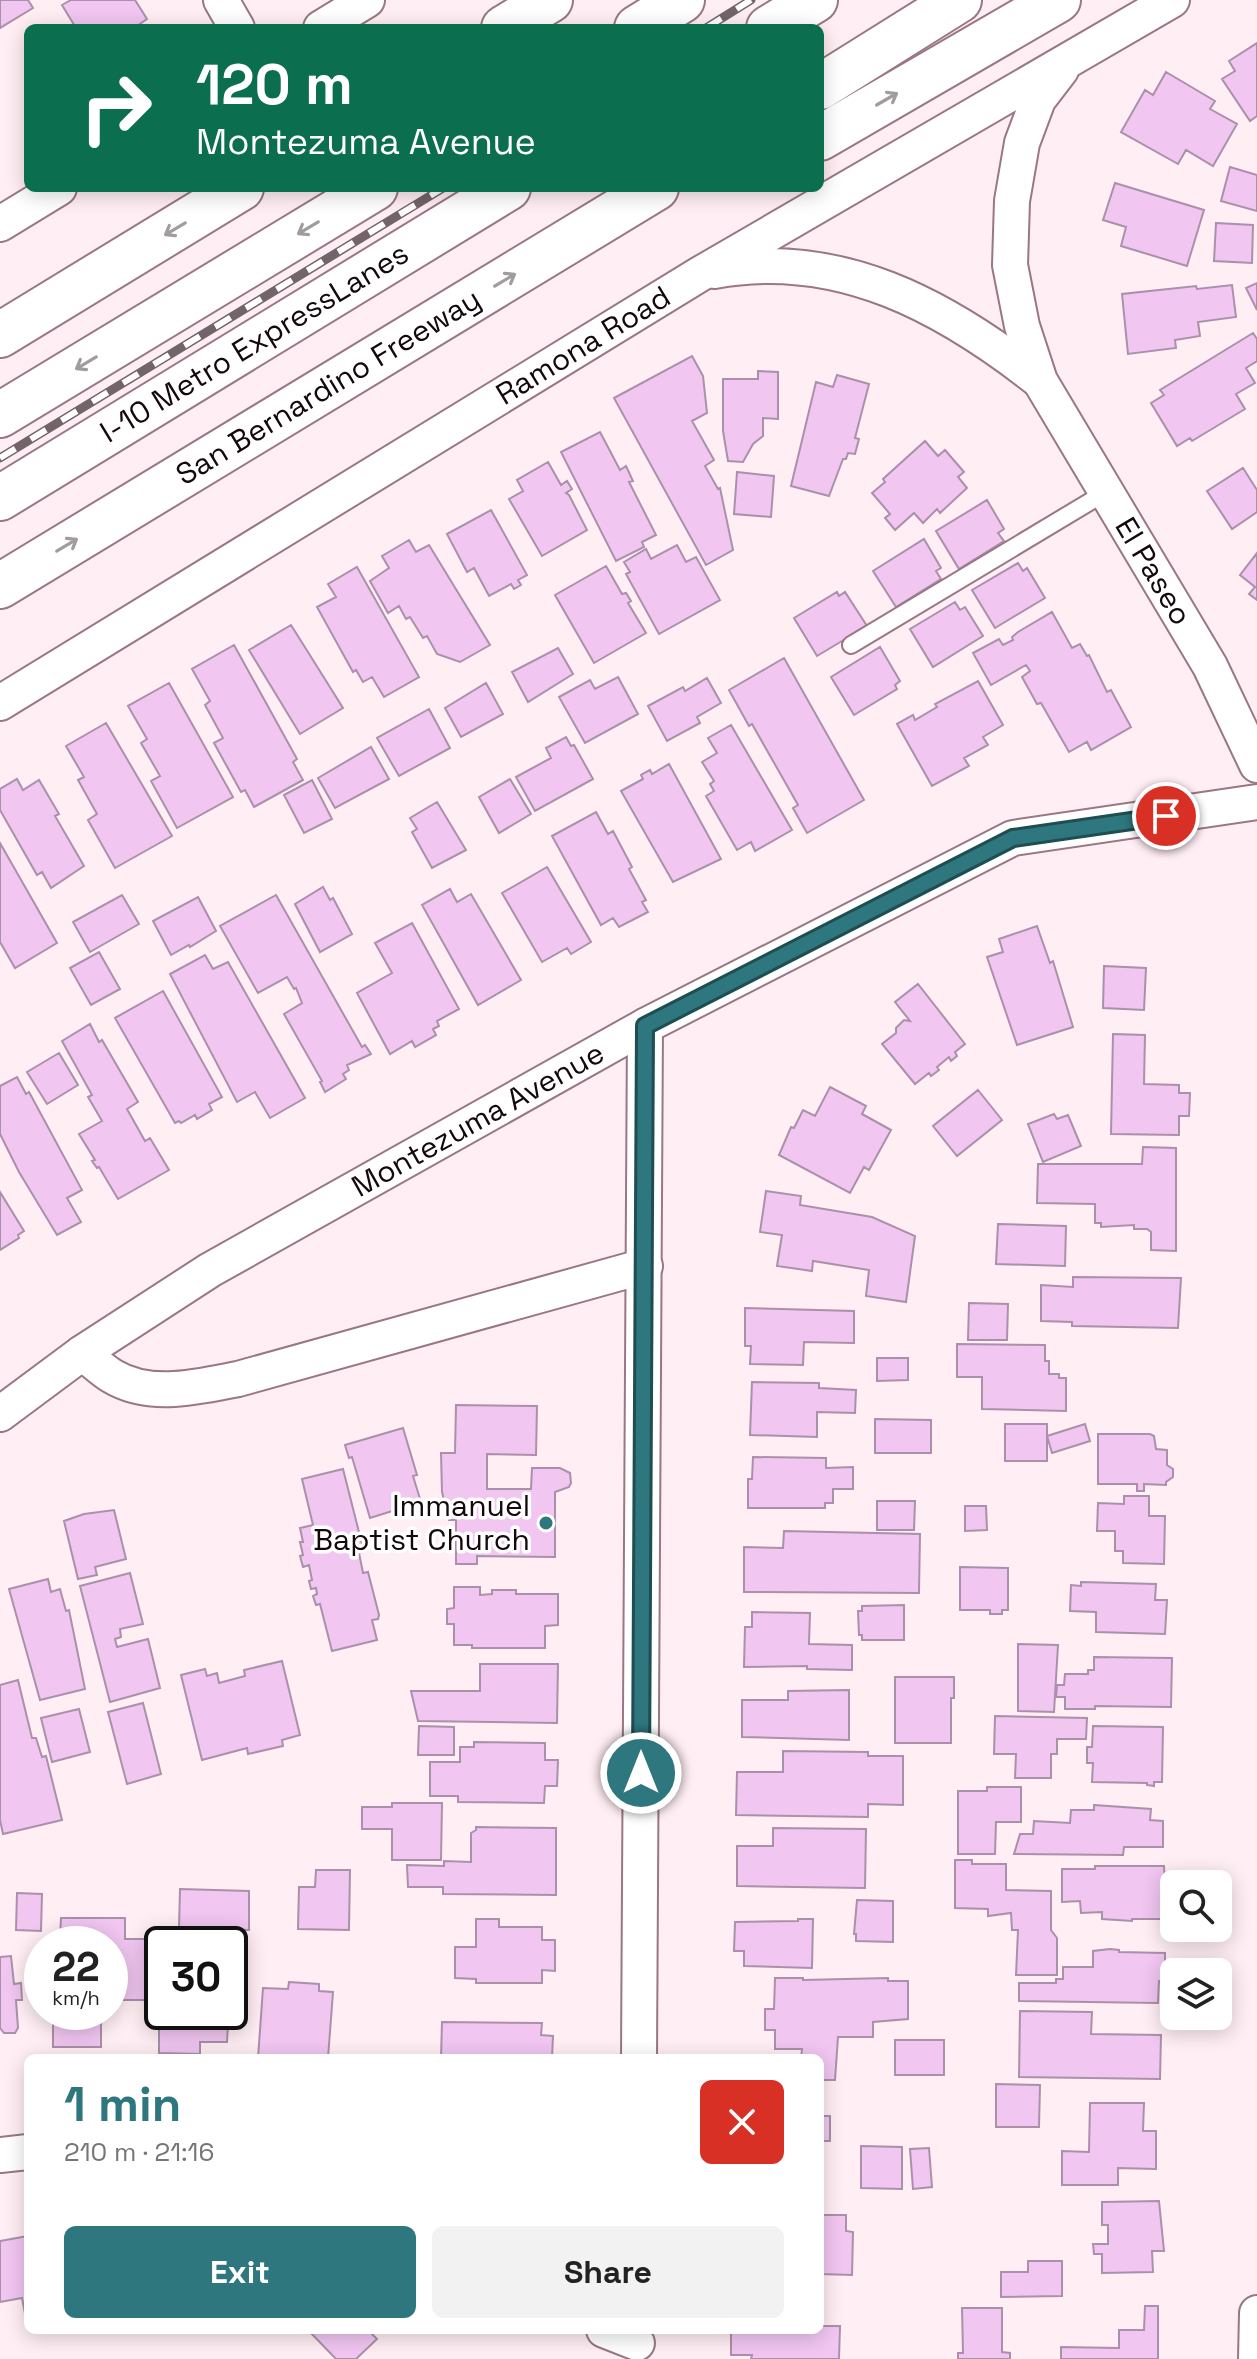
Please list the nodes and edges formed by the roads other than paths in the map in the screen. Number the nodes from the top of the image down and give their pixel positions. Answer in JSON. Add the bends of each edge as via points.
{"nodes":[{"id":1,"x":221,"y":0,"type":"edge"},
{"id":2,"x":367,"y":0,"type":"edge"},
{"id":3,"x":550,"y":0,"type":"edge"},
{"id":4,"x":682,"y":0,"type":"edge"},
{"id":5,"x":815,"y":0,"type":"edge"},
{"id":6,"x":959,"y":0,"type":"edge"},
{"id":7,"x":1058,"y":0,"type":"edge"},
{"id":8,"x":1172,"y":0,"type":"edge"},
{"id":9,"x":235,"y":24,"type":"edge"},
{"id":10,"x":328,"y":24,"type":"edge"},
{"id":11,"x":511,"y":24,"type":"edge"},
{"id":12,"x":643,"y":24,"type":"edge"},
{"id":13,"x":776,"y":24,"type":"edge"},
{"id":14,"x":1069,"y":60,"type":"junction"},
{"id":15,"x":824,"y":84,"type":"edge"},
{"id":16,"x":824,"y":136,"type":"edge"},
{"id":17,"x":52,"y":192,"type":"edge"},
{"id":18,"x":234,"y":192,"type":"edge"},
{"id":19,"x":368,"y":192,"type":"edge"},
{"id":20,"x":501,"y":192,"type":"edge"},
{"id":21,"x":649,"y":192,"type":"edge"},
{"id":22,"x":0,"y":224,"type":"edge"},
{"id":23,"x":700,"y":274,"type":"junction"},
{"id":24,"x":0,"y":335,"type":"edge"},
{"id":25,"x":1040,"y":381,"type":"junction"},
{"id":26,"x":0,"y":415,"type":"edge"},
{"id":27,"x":1106,"y":492,"type":"junction"},
{"id":28,"x":0,"y":498,"type":"edge"},
{"id":29,"x":0,"y":586,"type":"edge"},
{"id":30,"x":851,"y":645,"type":"dead end"},
{"id":31,"x":0,"y":703,"type":"edge"},
{"id":32,"x":1257,"y":765,"type":"edge"},
{"id":33,"x":1257,"y":802,"type":"edge"},
{"id":34,"x":645,"y":1026,"type":"junction"},
{"id":35,"x":645,"y":1266,"type":"junction"},
{"id":36,"x":82,"y":1353,"type":"junction"},
{"id":37,"x":0,"y":1414,"type":"edge"},
{"id":38,"x":639,"y":2054,"type":"edge"},
{"id":39,"x":24,"y":2152,"type":"edge"},
{"id":40,"x":0,"y":2155,"type":"edge"},
{"id":41,"x":1257,"y":2313,"type":"edge"},
{"id":42,"x":613,"y":2334,"type":"edge"},
{"id":43,"x":637,"y":2344,"type":"edge"},
{"id":44,"x":1256,"y":2359,"type":"edge"}],
"edges":[{"from":1,"to":9,"type":"street"},
{"from":2,"to":10,"type":"street"},
{"from":3,"to":11,"type":"highway"},
{"from":4,"to":12,"type":"highway"},
{"from":5,"to":13,"type":"highway"},
{"from":6,"to":15,"type":"highway"},
{"from":16,"to":7,"type":"highway","one_way":true},
{"from":8,"to":14,"type":"street","name":"Ramona Road"},
{"from":14,"to":23,"type":"street","name":"Ramona Road"},
{"from":14,"to":25,"type":"street","name":"El Paseo","via":[[1038,100],[1022,143],[1012,201],[1010,265]]},
{"from":17,"to":22,"type":"street"},
{"from":18,"to":24,"type":"highway","one_way":true},
{"from":19,"to":26,"type":"highway","one_way":true},
{"from":20,"to":28,"type":"highway","name":"I-10 Metro ExpressLanes"},
{"from":29,"to":21,"type":"highway","name":"San Bernardino Freeway","one_way":true},
{"from":23,"to":25,"type":"street","name":"El Paseo","via":[[773,265],[848,274],[955,321]]},
{"from":23,"to":31,"type":"street","name":"Ramona Road"},
{"from":25,"to":27,"type":"street","name":"El Paseo"},
{"from":27,"to":30,"type":"lane"},
{"from":27,"to":32,"type":"street","name":"El Paseo","via":[[1210,666]]},
{"from":33,"to":34,"type":"street","name":"Montezuma Avenue","via":[[1013,838]]},
{"from":34,"to":35,"type":"street"},
{"from":34,"to":36,"type":"street","name":"Montezuma Avenue","via":[[210,1270]]},
{"from":35,"to":36,"type":"street","via":[[200,1386],[141,1388],[113,1377]]},
{"from":35,"to":38,"type":"street"},
{"from":36,"to":37,"type":"street","name":"Montezuma Avenue"},
{"from":39,"to":40,"type":"street"},
{"from":41,"to":44,"type":"street"},
{"from":42,"to":43,"type":"street"}]}
